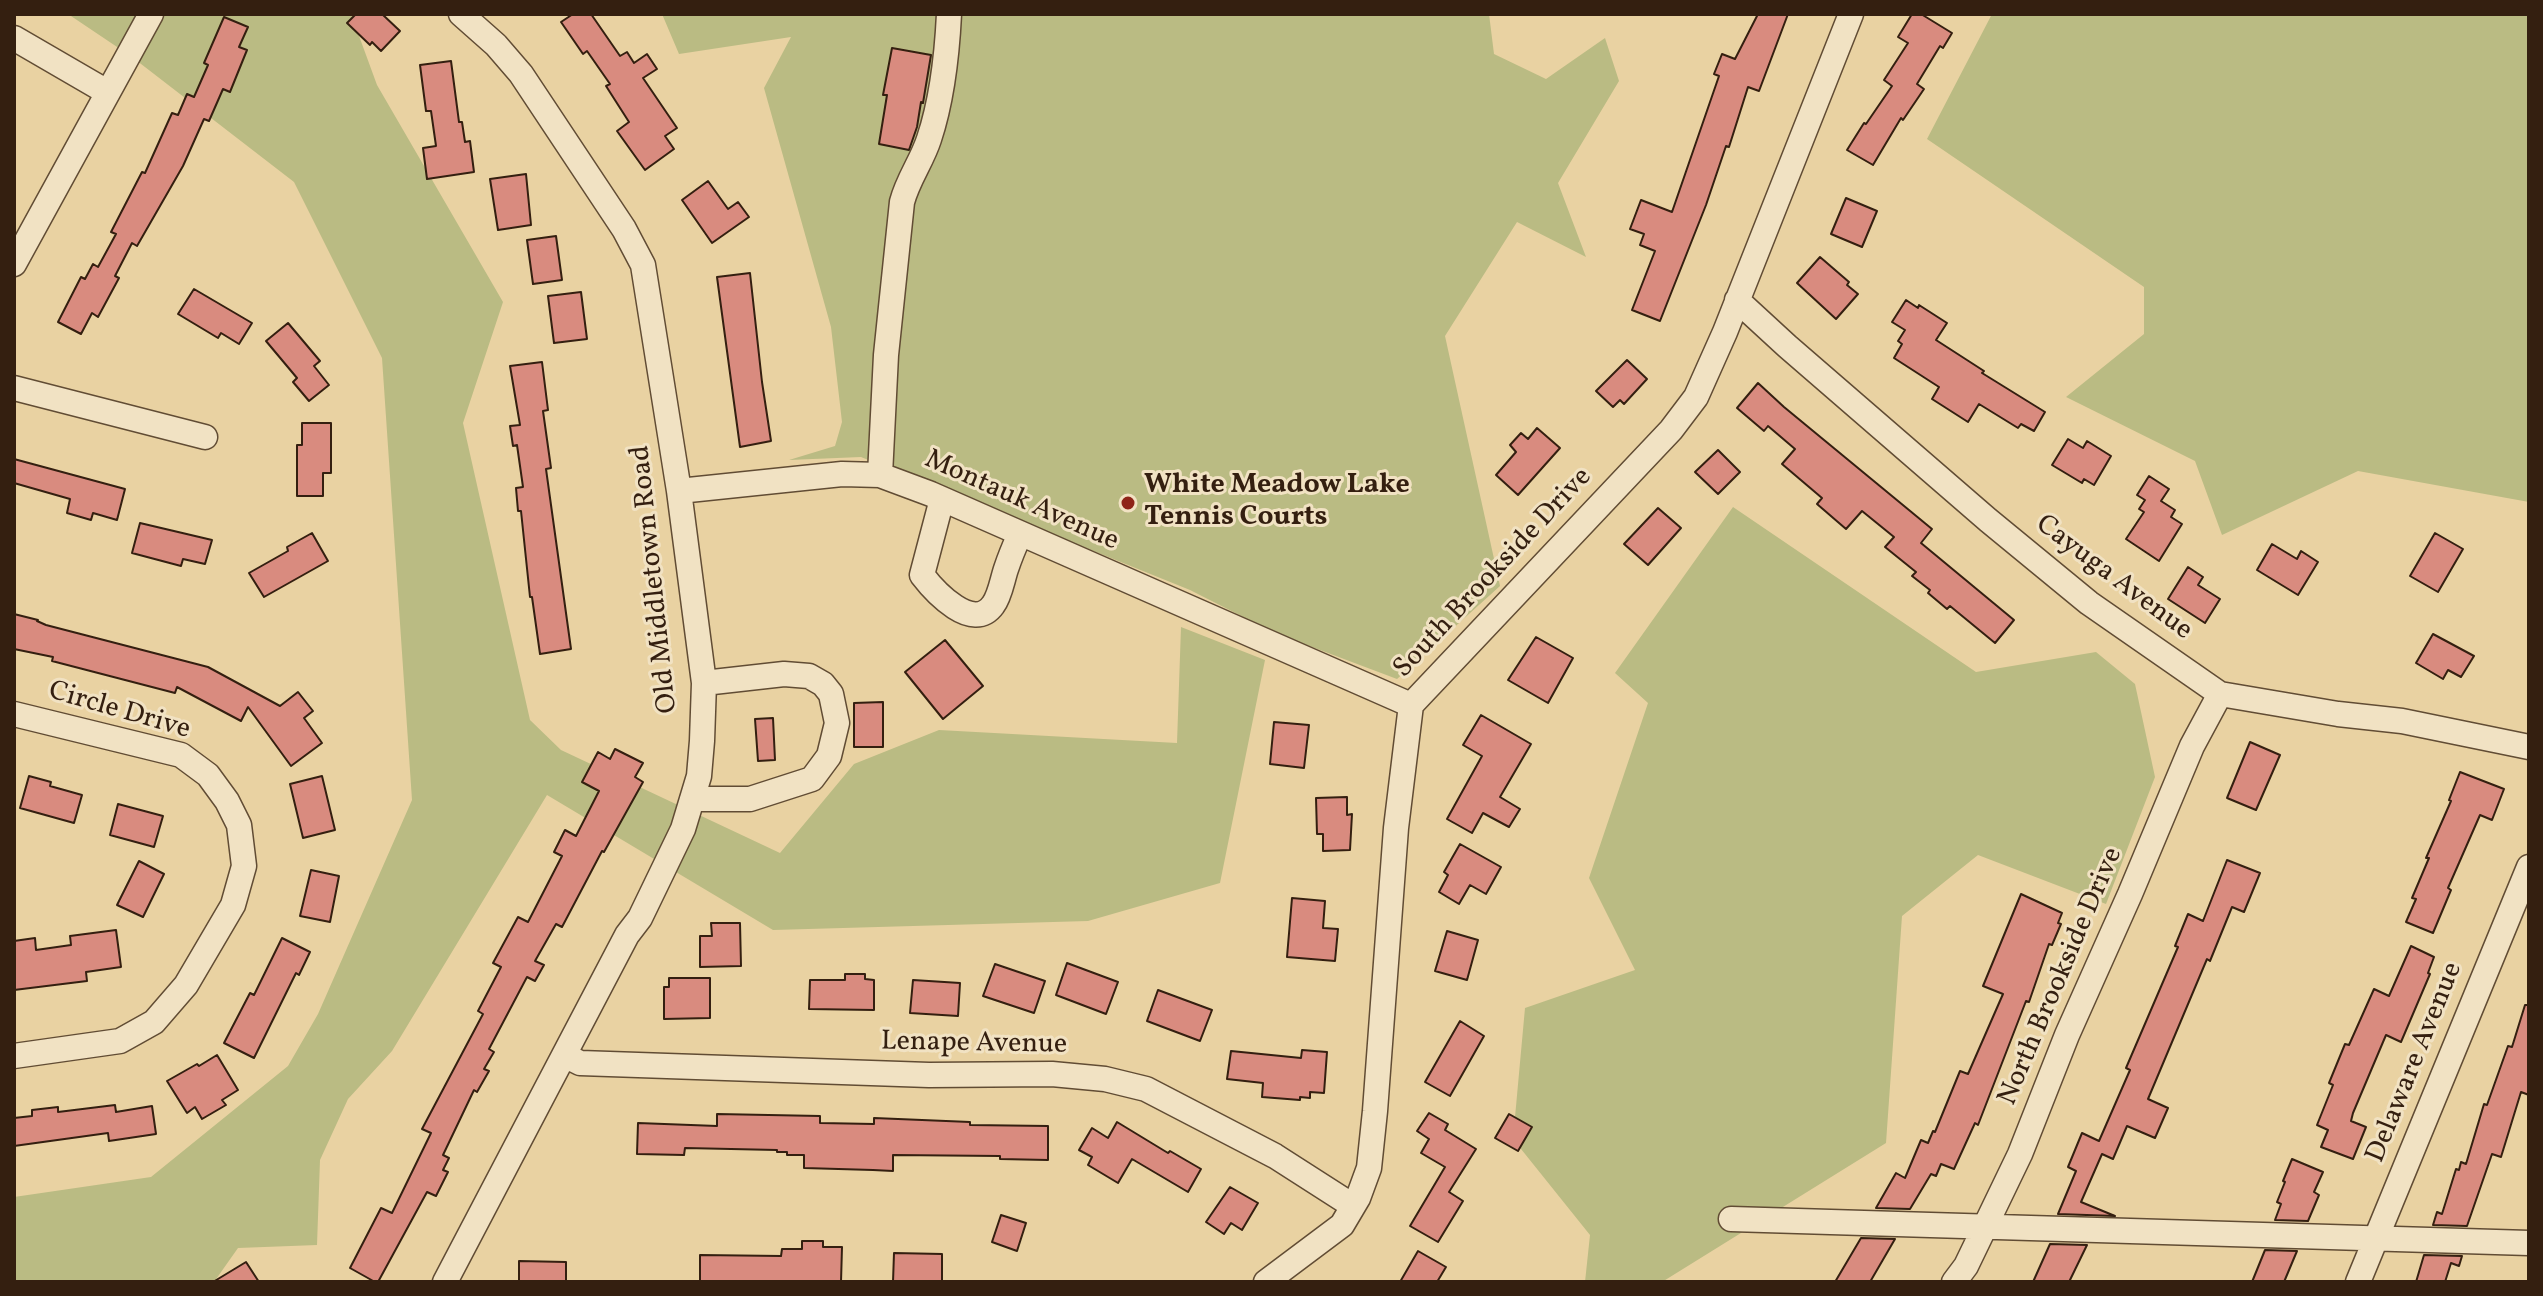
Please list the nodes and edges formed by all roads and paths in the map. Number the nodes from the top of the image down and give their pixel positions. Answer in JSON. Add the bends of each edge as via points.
{"nodes":[{"id":1,"x":151,"y":14,"type":"edge"},
{"id":2,"x":461,"y":14,"type":"edge"},
{"id":3,"x":949,"y":14,"type":"edge"},
{"id":4,"x":1851,"y":14,"type":"edge"},
{"id":5,"x":14,"y":38,"type":"edge"},
{"id":6,"x":107,"y":92,"type":"junction"},
{"id":7,"x":14,"y":264,"type":"edge"},
{"id":8,"x":1737,"y":300,"type":"junction"},
{"id":9,"x":14,"y":388,"type":"edge"},
{"id":10,"x":205,"y":437,"type":"dead end"},
{"id":11,"x":880,"y":475,"type":"junction"},
{"id":12,"x":679,"y":491,"type":"junction"},
{"id":13,"x":942,"y":499,"type":"junction"},
{"id":14,"x":1020,"y":534,"type":"junction"},
{"id":15,"x":704,"y":683,"type":"junction"},
{"id":16,"x":2220,"y":694,"type":"junction"},
{"id":17,"x":1411,"y":705,"type":"junction"},
{"id":18,"x":14,"y":714,"type":"edge"},
{"id":19,"x":2529,"y":747,"type":"edge"},
{"id":20,"x":692,"y":799,"type":"junction"},
{"id":21,"x":2529,"y":867,"type":"edge"},
{"id":22,"x":564,"y":1055,"type":"junction"},
{"id":23,"x":14,"y":1056,"type":"edge"},
{"id":24,"x":1353,"y":1206,"type":"junction"},
{"id":25,"x":1731,"y":1219,"type":"dead end"},
{"id":26,"x":1985,"y":1225,"type":"junction"},
{"id":27,"x":2376,"y":1238,"type":"junction"},
{"id":28,"x":2529,"y":1243,"type":"edge"},
{"id":29,"x":445,"y":1282,"type":"edge"},
{"id":30,"x":1266,"y":1282,"type":"edge"},
{"id":31,"x":1954,"y":1282,"type":"edge"},
{"id":32,"x":2358,"y":1282,"type":"edge"}],
"edges":[{"from":1,"to":6,"type":"street"},
{"from":2,"to":12,"type":"street","name":"Old Middletown Road","via":[[521,74],[643,265]]},
{"from":3,"to":11,"type":"street","via":[[934,120],[902,202]]},
{"from":4,"to":8,"type":"street","name":"South Brookside Drive"},
{"from":5,"to":6,"type":"street"},
{"from":6,"to":7,"type":"street"},
{"from":8,"to":16,"type":"street","name":"Cayuga Avenue","via":[[2089,603]]},
{"from":8,"to":17,"type":"street","name":"South Brookside Drive","via":[[1696,397],[1671,430]]},
{"from":9,"to":10,"type":"street"},
{"from":11,"to":12,"type":"street","name":"Montauk Avenue","via":[[842,474]]},
{"from":11,"to":13,"type":"street","name":"Montauk Avenue"},
{"from":12,"to":15,"type":"street","name":"Old Middletown Road"},
{"from":13,"to":14,"type":"street","name":"Montauk Avenue"},
{"from":13,"to":14,"type":"street","via":[[922,575],[954,607],[973,615],[988,611]]},
{"from":14,"to":17,"type":"street","name":"Montauk Avenue"},
{"from":15,"to":20,"type":"street","name":"Old Middletown Road","via":[[699,776]]},
{"from":15,"to":20,"type":"street","via":[[809,676],[831,694],[837,723],[829,756],[812,779],[750,799]]},
{"from":16,"to":19,"type":"street","name":"Cayuga Avenue","via":[[2402,721]]},
{"from":16,"to":26,"type":"street","name":"North Brookside Drive","via":[[2192,746]]},
{"from":17,"to":24,"type":"street","name":"South Brookside Drive","via":[[1369,1168]]},
{"from":18,"to":23,"type":"street","name":"Circle Drive","via":[[181,755],[208,775],[227,801],[239,825],[244,866],[233,905],[186,985],[154,1022],[120,1041]]},
{"from":20,"to":22,"type":"street","name":"Old Middletown Road","via":[[640,918]]},
{"from":21,"to":27,"type":"street","name":"Delaware Avenue"},
{"from":22,"to":24,"type":"street","name":"Lenape Avenue","via":[[580,1063],[625,1065],[1105,1079],[1146,1089],[1275,1156]]},
{"from":22,"to":29,"type":"street","name":"Old Middletown Road"},
{"from":24,"to":30,"type":"street","name":"South Brookside Drive","via":[[1342,1225]]},
{"from":25,"to":26,"type":"street"},
{"from":26,"to":27,"type":"street"},
{"from":26,"to":31,"type":"street","name":"North Brookside Drive"},
{"from":27,"to":28,"type":"street"},
{"from":27,"to":32,"type":"street","name":"Delaware Avenue"}]}
